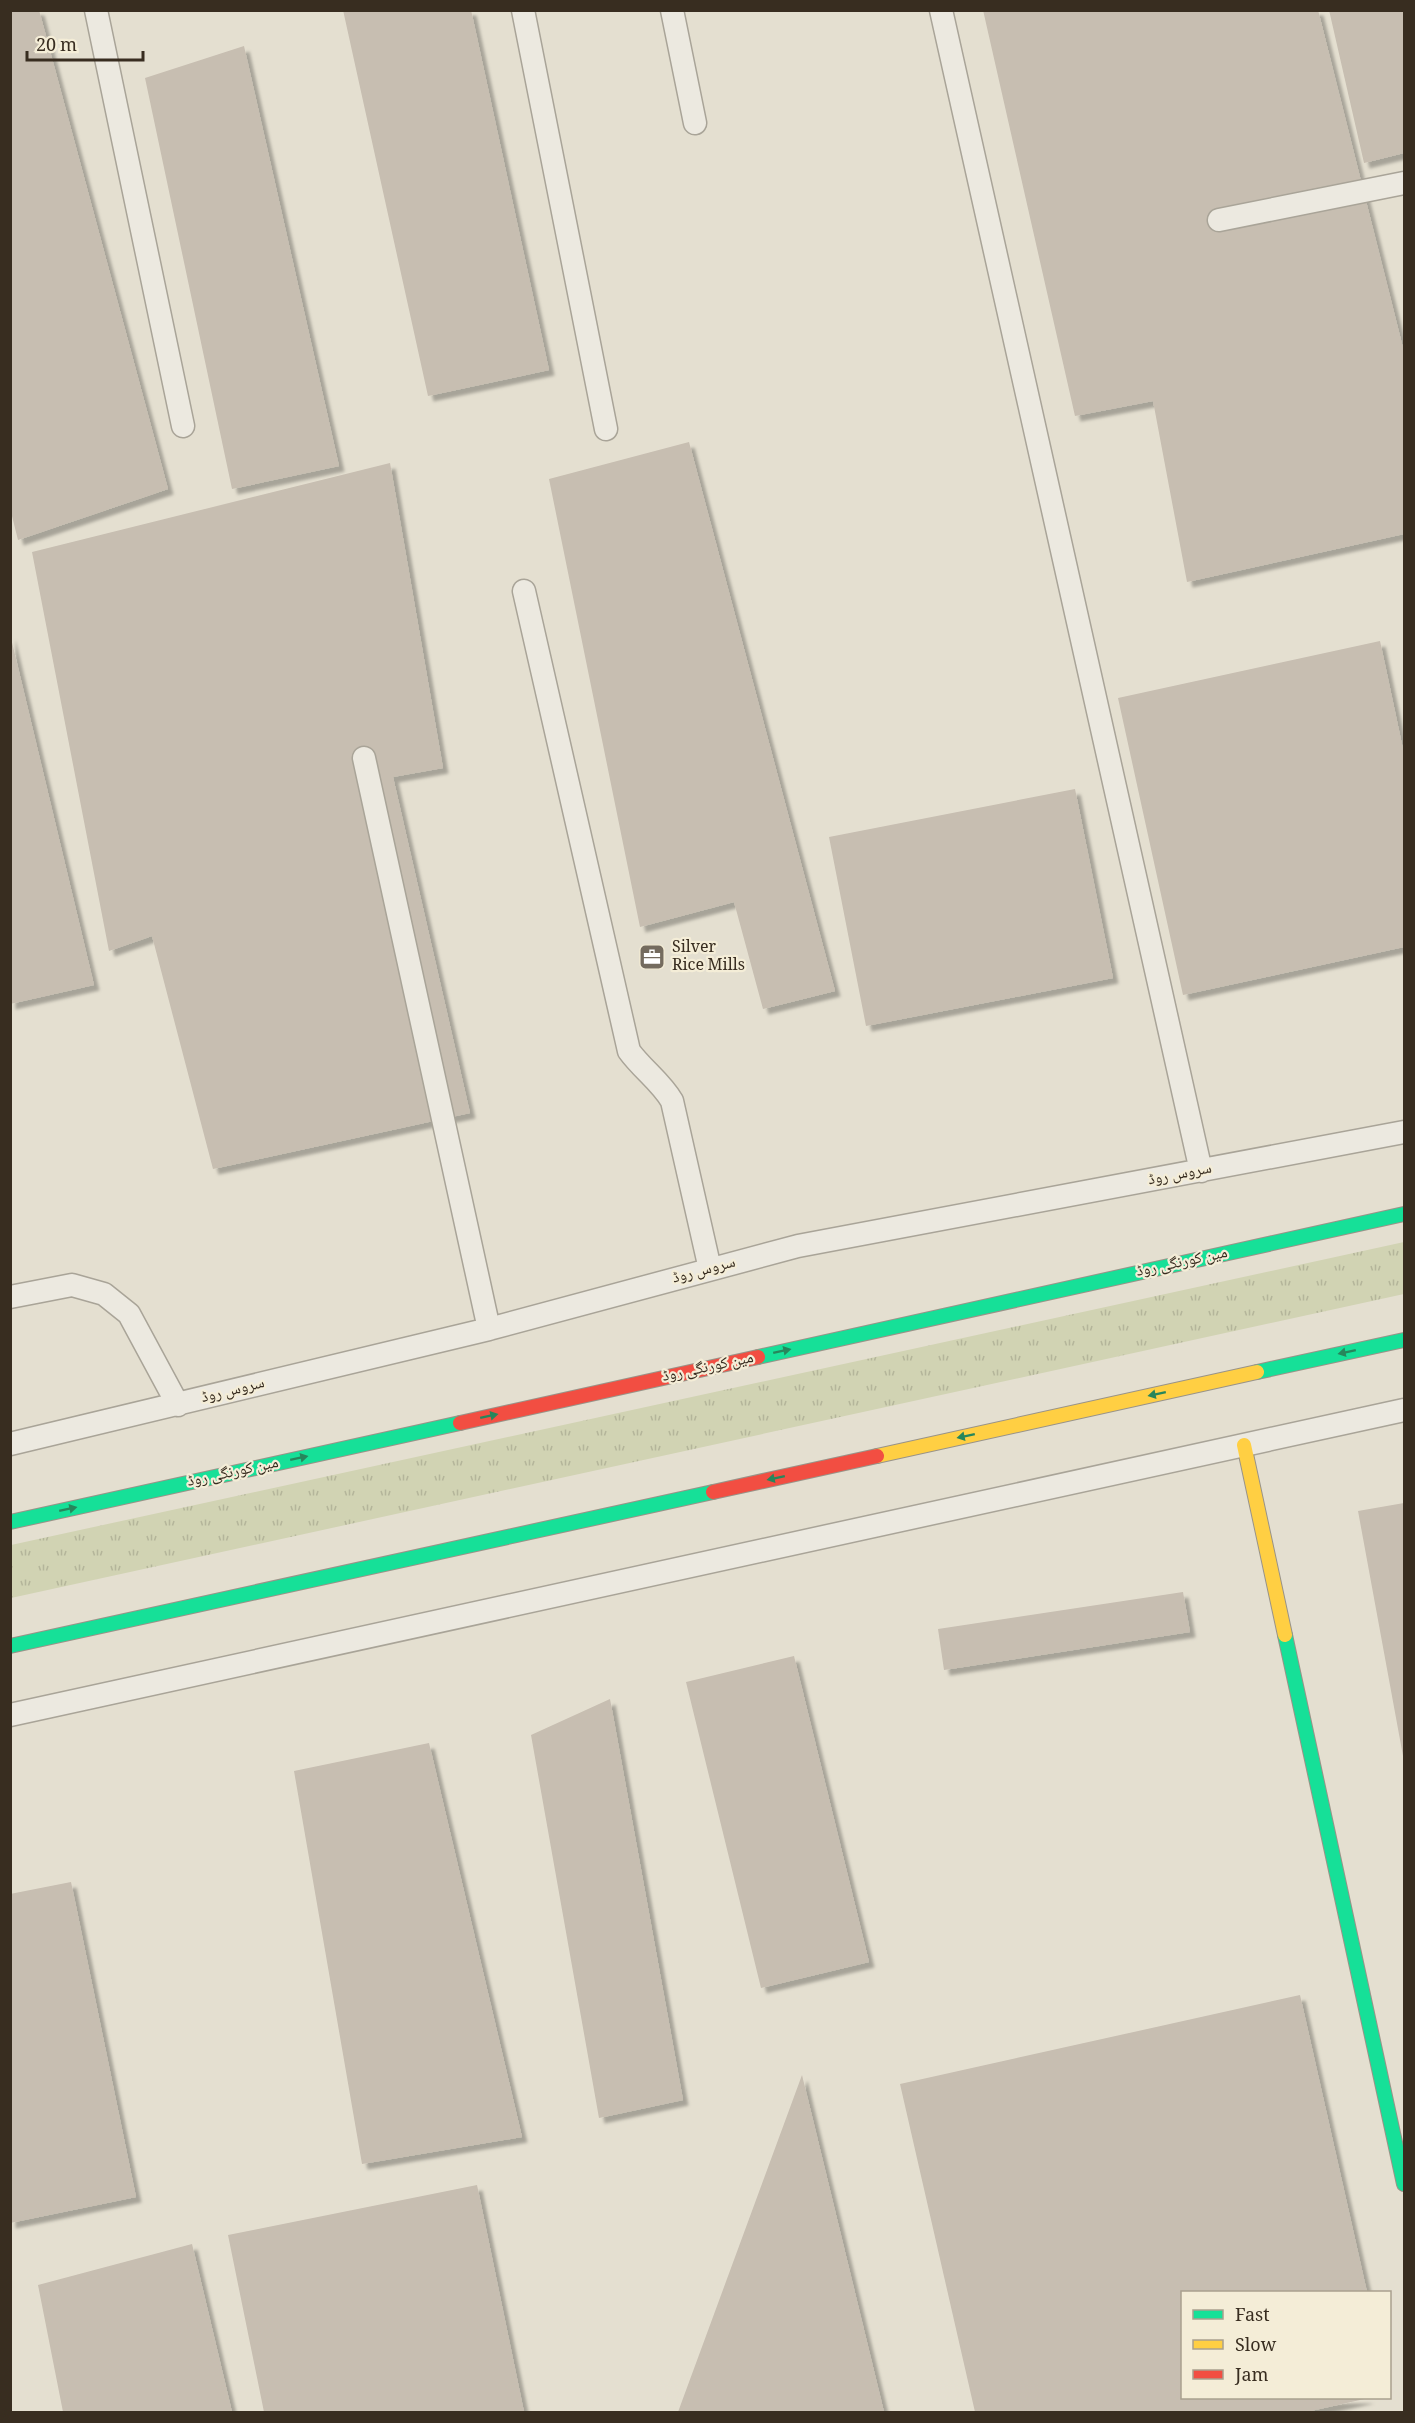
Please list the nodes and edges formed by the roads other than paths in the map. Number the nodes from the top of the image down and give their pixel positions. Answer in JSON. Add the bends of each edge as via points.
{"nodes":[{"id":1,"x":96,"y":10,"type":"edge"},
{"id":2,"x":523,"y":10,"type":"edge"},
{"id":3,"x":672,"y":10,"type":"edge"},
{"id":4,"x":941,"y":10,"type":"edge"},
{"id":5,"x":695,"y":123,"type":"dead end"},
{"id":6,"x":1404,"y":183,"type":"edge"},
{"id":7,"x":1219,"y":220,"type":"dead end"},
{"id":8,"x":183,"y":426,"type":"dead end"},
{"id":9,"x":606,"y":429,"type":"dead end"},
{"id":10,"x":524,"y":591,"type":"dead end"},
{"id":11,"x":364,"y":758,"type":"dead end"},
{"id":12,"x":1404,"y":1132,"type":"edge"},
{"id":13,"x":1201,"y":1171,"type":"junction"},
{"id":14,"x":1404,"y":1214,"type":"edge"},
{"id":15,"x":710,"y":1269,"type":"junction"},
{"id":16,"x":10,"y":1297,"type":"edge"},
{"id":17,"x":489,"y":1329,"type":"junction"},
{"id":18,"x":1404,"y":1340,"type":"edge"},
{"id":19,"x":178,"y":1405,"type":"junction"},
{"id":20,"x":1404,"y":1410,"type":"edge"},
{"id":21,"x":10,"y":1444,"type":"edge"},
{"id":22,"x":1244,"y":1445,"type":"junction"},
{"id":23,"x":10,"y":1522,"type":"edge"},
{"id":24,"x":10,"y":1646,"type":"edge"},
{"id":25,"x":10,"y":1715,"type":"edge"},
{"id":26,"x":1404,"y":2184,"type":"edge"}],
"edges":[{"from":1,"to":8,"type":"lane"},
{"from":2,"to":9,"type":"lane"},
{"from":3,"to":5,"type":"lane"},
{"from":4,"to":13,"type":"lane"},
{"from":6,"to":7,"type":"lane"},
{"from":10,"to":15,"type":"lane","via":[[629,1051],[672,1101]]},
{"from":11,"to":17,"type":"lane"},
{"from":12,"to":13,"type":"lane","name":"سروس روڈ"},
{"from":13,"to":15,"type":"lane","name":"سروس روڈ","via":[[798,1246]]},
{"from":23,"to":14,"type":"main road","name":"مین کورنگی روڈ","one_way":true},
{"from":15,"to":17,"type":"lane","name":"سروس روڈ"},
{"from":16,"to":19,"type":"lane","via":[[72,1285],[104,1294],[129,1314]]},
{"from":17,"to":19,"type":"lane","name":"سروس روڈ"},
{"from":18,"to":24,"type":"main road","one_way":true},
{"from":19,"to":21,"type":"lane","name":"سروس روڈ"},
{"from":20,"to":22,"type":"lane"},
{"from":22,"to":25,"type":"lane"},
{"from":22,"to":26,"type":"main road"}]}
